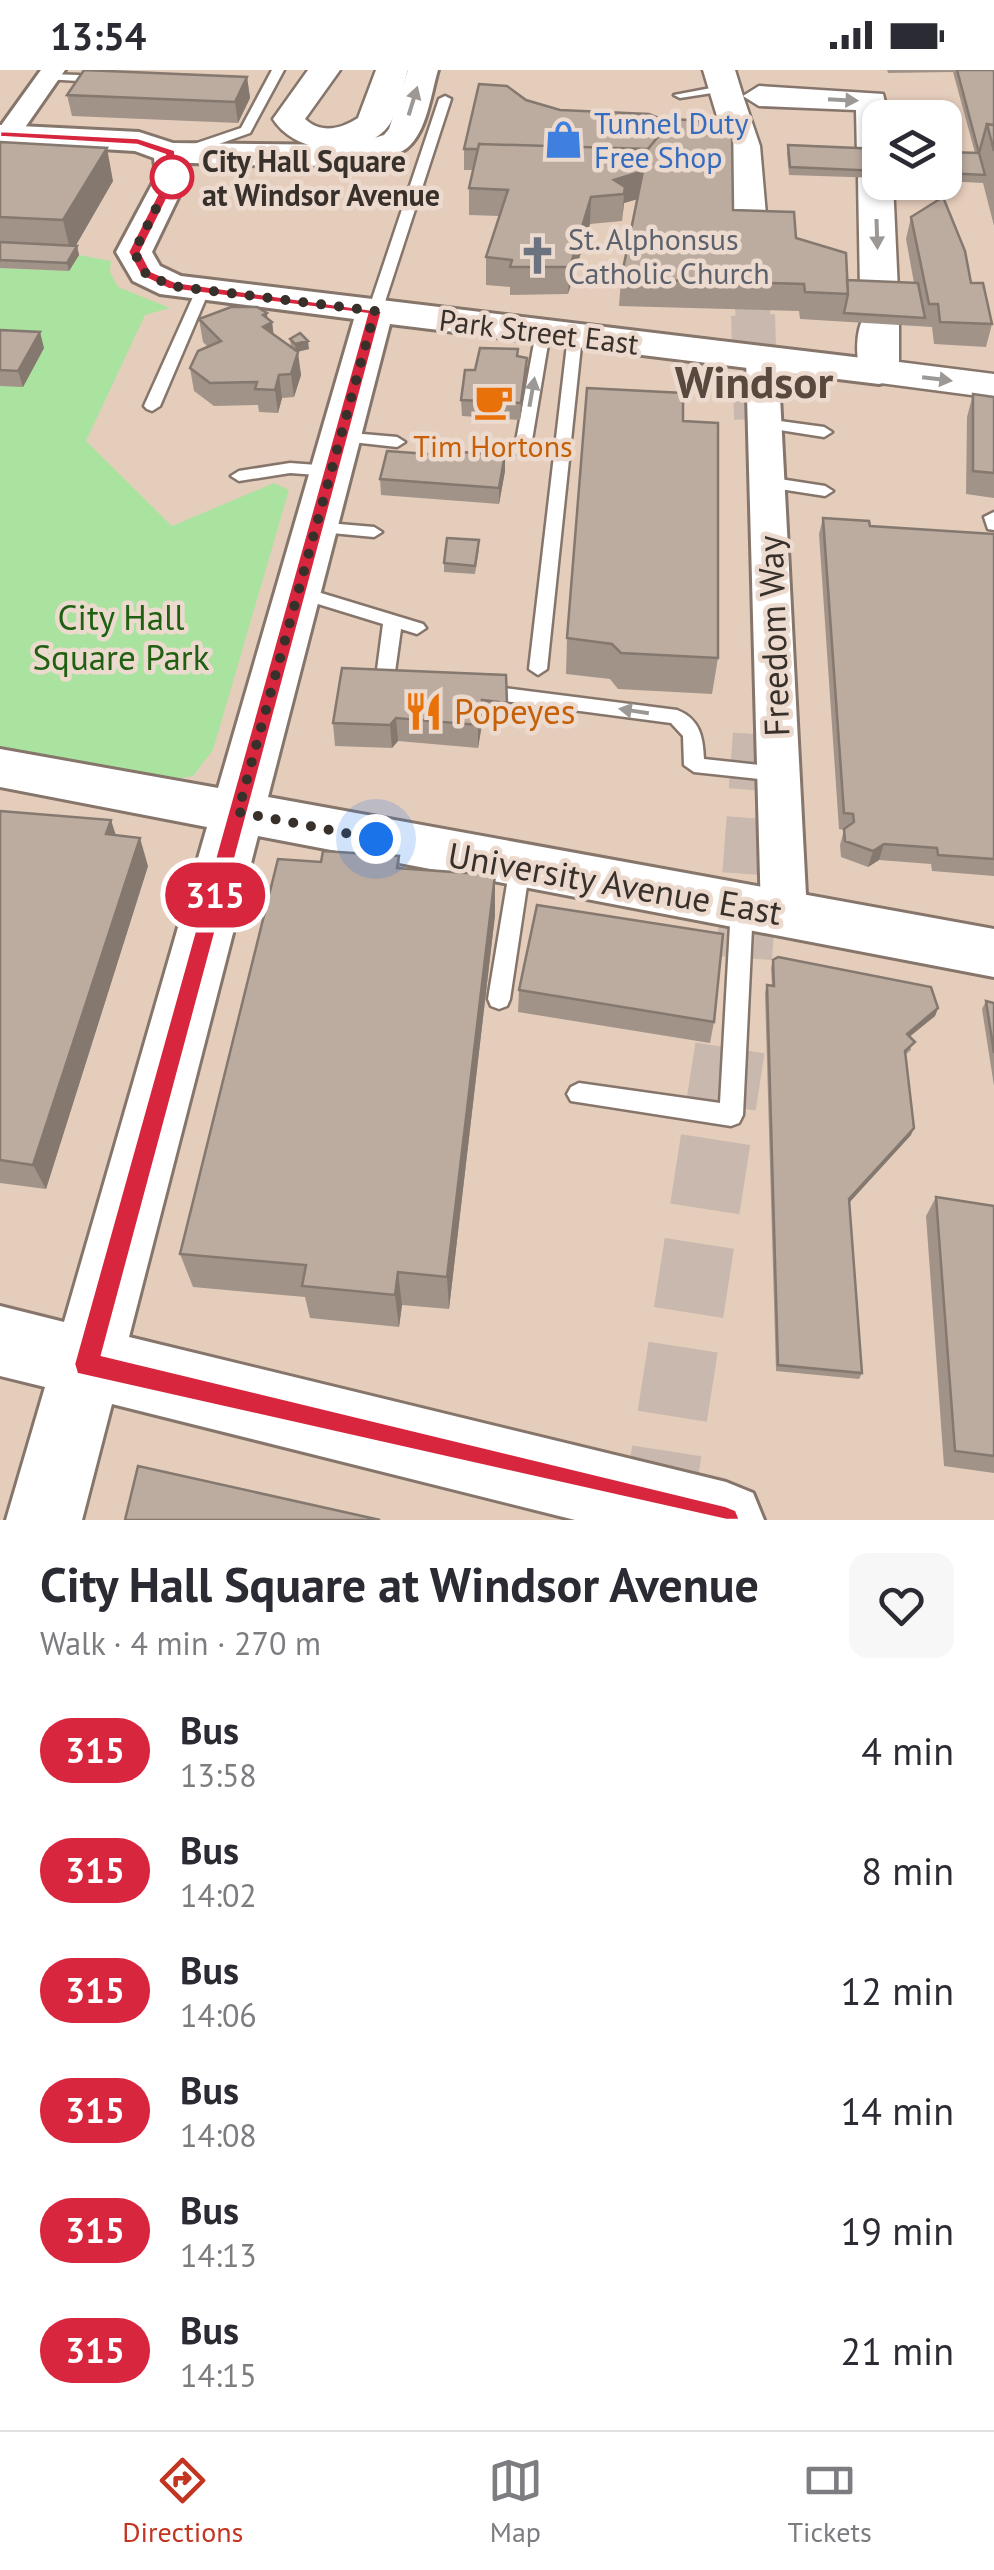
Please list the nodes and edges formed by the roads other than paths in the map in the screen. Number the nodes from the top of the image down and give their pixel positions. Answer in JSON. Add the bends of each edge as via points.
{"nodes":[{"id":1,"x":278,"y":70,"type":"edge"},
{"id":2,"x":324,"y":70,"type":"edge"},
{"id":3,"x":392,"y":70,"type":"edge"},
{"id":4,"x":423,"y":70,"type":"edge"},
{"id":5,"x":51,"y":74,"type":"edge"},
{"id":6,"x":79,"y":78,"type":"edge"},
{"id":7,"x":741,"y":81,"type":"edge"},
{"id":8,"x":680,"y":95,"type":"dead end"},
{"id":9,"x":445,"y":99,"type":"dead end"},
{"id":10,"x":4,"y":134,"type":"edge"},
{"id":11,"x":170,"y":153,"type":"junction"},
{"id":12,"x":750,"y":238,"type":"tunnel mouth"},
{"id":13,"x":202,"y":290,"type":"junction"},
{"id":14,"x":375,"y":311,"type":"junction"},
{"id":15,"x":559,"y":334,"type":"junction"},
{"id":16,"x":762,"y":358,"type":"junction"},
{"id":17,"x":879,"y":372,"type":"junction"},
{"id":18,"x":994,"y":386,"type":"edge"},
{"id":19,"x":152,"y":406,"type":"dead end"},
{"id":20,"x":764,"y":424,"type":"junction"},
{"id":21,"x":824,"y":432,"type":"dead end"},
{"id":22,"x":397,"y":442,"type":"dead end"},
{"id":23,"x":522,"y":452,"type":"dead end"},
{"id":24,"x":336,"y":454,"type":"junction"},
{"id":25,"x":239,"y":476,"type":"dead end"},
{"id":26,"x":767,"y":482,"type":"junction"},
{"id":27,"x":825,"y":491,"type":"dead end"},
{"id":28,"x":316,"y":526,"type":"junction"},
{"id":29,"x":374,"y":532,"type":"dead end"},
{"id":30,"x":298,"y":592,"type":"junction"},
{"id":31,"x":392,"y":620,"type":"junction"},
{"id":32,"x":418,"y":628,"type":"dead end"},
{"id":33,"x":538,"y":669,"type":"dead end"},
{"id":34,"x":420,"y":688,"type":"edge"},
{"id":35,"x":456,"y":690,"type":"edge"},
{"id":36,"x":0,"y":768,"type":"edge"},
{"id":37,"x":778,"y":774,"type":"junction"},
{"id":38,"x":238,"y":812,"type":"junction"},
{"id":39,"x":520,"y":866,"type":"junction"},
{"id":40,"x":763,"y":911,"type":"junction"},
{"id":41,"x":994,"y":954,"type":"edge"},
{"id":42,"x":499,"y":998,"type":"dead end"},
{"id":43,"x":579,"y":1094,"type":"dead end"},
{"id":44,"x":0,"y":1341,"type":"edge"},
{"id":45,"x":87,"y":1364,"type":"junction"},
{"id":46,"x":579,"y":1502,"type":"edge"},
{"id":47,"x":695,"y":1516,"type":"edge"},
{"id":48,"x":44,"y":1520,"type":"edge"}],
"edges":[{"from":1,"to":11,"type":"lane","via":[[246,130]]},
{"from":2,"to":3,"type":"main road","via":[[289,119],[300,133],[323,138],[352,135],[374,123]]},
{"from":11,"to":4,"type":"street","one_way":true,"via":[[355,156],[381,149],[404,131]]},
{"from":5,"to":6,"type":"lane"},
{"from":5,"to":10,"type":"street"},
{"from":7,"to":8,"type":"lane"},
{"from":7,"to":12,"type":"main road","via":[[756,121],[735,132]]},
{"from":7,"to":17,"type":"main road","one_way":true,"via":[[872,101]]},
{"from":9,"to":14,"type":"lane"},
{"from":10,"to":11,"type":"street","via":[[138,142]]},
{"from":11,"to":13,"type":"street","name":"Park Street East","via":[[172,177],[134,252],[146,274]]},
{"from":13,"to":14,"type":"street","name":"Park Street East"},
{"from":13,"to":19,"type":"lane"},
{"from":14,"to":15,"type":"street","name":"Park Street East"},
{"from":14,"to":24,"type":"street"},
{"from":15,"to":16,"type":"street","name":"Park Street East"},
{"from":23,"to":15,"type":"lane","one_way":true},
{"from":15,"to":33,"type":"lane"},
{"from":16,"to":17,"type":"street","name":"Park Street East"},
{"from":16,"to":20,"type":"street","name":"Freedom Way"},
{"from":17,"to":18,"type":"main road","name":"Park Street East","one_way":true},
{"from":20,"to":21,"type":"lane"},
{"from":20,"to":26,"type":"street","name":"Freedom Way"},
{"from":22,"to":24,"type":"lane"},
{"from":24,"to":25,"type":"lane"},
{"from":24,"to":28,"type":"street"},
{"from":26,"to":27,"type":"lane"},
{"from":26,"to":37,"type":"street","name":"Freedom Way"},
{"from":28,"to":29,"type":"lane"},
{"from":28,"to":30,"type":"street"},
{"from":30,"to":31,"type":"lane"},
{"from":30,"to":38,"type":"street"},
{"from":31,"to":32,"type":"lane"},
{"from":31,"to":34,"type":"lane","via":[[384,686]]},
{"from":37,"to":35,"type":"lane","one_way":true,"via":[[694,765],[693,734],[677,718],[529,694]]},
{"from":36,"to":38,"type":"street","name":"University Avenue East"},
{"from":37,"to":40,"type":"street","name":"Freedom Way"},
{"from":38,"to":39,"type":"street","name":"University Avenue East"},
{"from":38,"to":45,"type":"street"},
{"from":39,"to":40,"type":"street","name":"University Avenue East"},
{"from":39,"to":42,"type":"lane"},
{"from":40,"to":41,"type":"street","name":"University Avenue East"},
{"from":40,"to":43,"type":"lane","via":[[731,1115]]},
{"from":44,"to":45,"type":"street"},
{"from":45,"to":46,"type":"street"},
{"from":45,"to":48,"type":"street"},
{"from":46,"to":47,"type":"street"}]}
